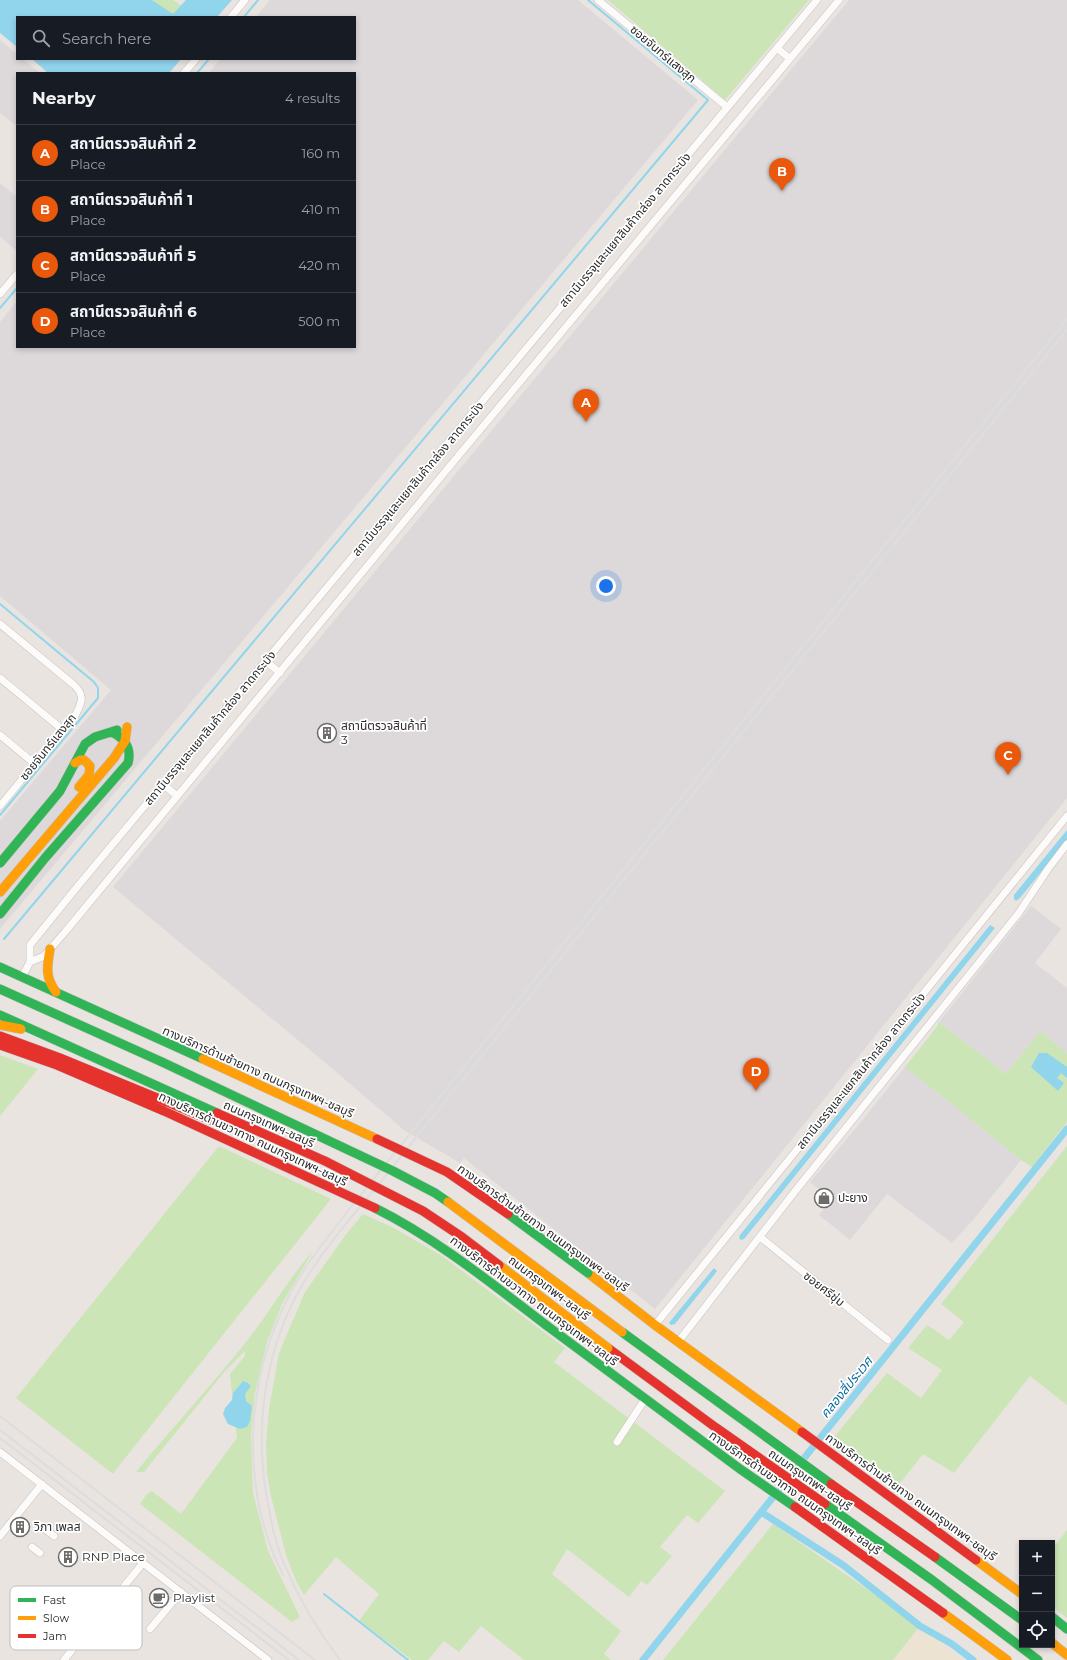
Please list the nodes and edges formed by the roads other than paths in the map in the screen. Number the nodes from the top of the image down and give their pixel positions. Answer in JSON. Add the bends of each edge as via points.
{"nodes":[{"id":1,"x":245,"y":0,"type":"edge"},
{"id":2,"x":598,"y":0,"type":"edge"},
{"id":3,"x":818,"y":0,"type":"edge"},
{"id":4,"x":839,"y":0,"type":"edge"},
{"id":5,"x":232,"y":16,"type":"edge"},
{"id":6,"x":777,"y":48,"type":"junction"},
{"id":7,"x":789,"y":58,"type":"junction"},
{"id":8,"x":195,"y":60,"type":"edge"},
{"id":9,"x":185,"y":72,"type":"edge"},
{"id":10,"x":727,"y":107,"type":"junction"},
{"id":11,"x":16,"y":275,"type":"edge"},
{"id":12,"x":0,"y":294,"type":"edge"},
{"id":13,"x":0,"y":624,"type":"edge"},
{"id":14,"x":266,"y":661,"type":"junction"},
{"id":15,"x":280,"y":672,"type":"junction"},
{"id":16,"x":0,"y":678,"type":"edge"},
{"id":17,"x":62,"y":730,"type":"junction"},
{"id":18,"x":112,"y":732,"type":"junction"},
{"id":19,"x":0,"y":735,"type":"edge"},
{"id":20,"x":125,"y":741,"type":"junction"},
{"id":21,"x":75,"y":763,"type":"junction"},
{"id":22,"x":35,"y":764,"type":"junction"},
{"id":23,"x":163,"y":784,"type":"junction"},
{"id":24,"x":177,"y":796,"type":"junction"},
{"id":25,"x":0,"y":806,"type":"edge"},
{"id":26,"x":1067,"y":816,"type":"edge"},
{"id":27,"x":1067,"y":844,"type":"edge"},
{"id":28,"x":0,"y":862,"type":"edge"},
{"id":29,"x":0,"y":879,"type":"edge"},
{"id":30,"x":0,"y":892,"type":"edge"},
{"id":31,"x":0,"y":914,"type":"edge"},
{"id":32,"x":50,"y":950,"type":"junction"},
{"id":33,"x":30,"y":962,"type":"junction"},
{"id":34,"x":0,"y":967,"type":"edge"},
{"id":35,"x":22,"y":976,"type":"junction"},
{"id":36,"x":0,"y":982,"type":"edge"},
{"id":37,"x":0,"y":989,"type":"edge"},
{"id":38,"x":60,"y":996,"type":"junction"},
{"id":39,"x":0,"y":1015,"type":"edge"},
{"id":40,"x":0,"y":1025,"type":"edge"},
{"id":41,"x":38,"y":1031,"type":"junction"},
{"id":42,"x":0,"y":1036,"type":"edge"},
{"id":43,"x":0,"y":1045,"type":"edge"},
{"id":44,"x":159,"y":1060,"type":"junction"},
{"id":45,"x":280,"y":1142,"type":"junction"},
{"id":46,"x":760,"y":1237,"type":"junction"},
{"id":47,"x":655,"y":1325,"type":"junction"},
{"id":48,"x":888,"y":1340,"type":"dead end"},
{"id":49,"x":678,"y":1342,"type":"junction"},
{"id":50,"x":642,"y":1403,"type":"junction"},
{"id":51,"x":616,"y":1442,"type":"dead end"},
{"id":52,"x":0,"y":1452,"type":"edge"},
{"id":53,"x":42,"y":1484,"type":"junction"},
{"id":54,"x":46,"y":1529,"type":"dead end"},
{"id":55,"x":0,"y":1536,"type":"edge"},
{"id":56,"x":54,"y":1536,"type":"dead end"},
{"id":57,"x":32,"y":1547,"type":"dead end"},
{"id":58,"x":40,"y":1553,"type":"dead end"},
{"id":59,"x":144,"y":1563,"type":"junction"},
{"id":60,"x":125,"y":1586,"type":"edge"},
{"id":61,"x":181,"y":1592,"type":"junction"},
{"id":62,"x":1019,"y":1592,"type":"edge"},
{"id":63,"x":1019,"y":1618,"type":"edge"},
{"id":64,"x":1055,"y":1619,"type":"edge"},
{"id":65,"x":150,"y":1629,"type":"dead end"},
{"id":66,"x":1067,"y":1629,"type":"edge"},
{"id":67,"x":1055,"y":1645,"type":"edge"},
{"id":68,"x":72,"y":1650,"type":"edge"},
{"id":69,"x":1067,"y":1655,"type":"edge"},
{"id":70,"x":64,"y":1660,"type":"edge"},
{"id":71,"x":268,"y":1660,"type":"edge"},
{"id":72,"x":1007,"y":1660,"type":"edge"},
{"id":73,"x":1038,"y":1660,"type":"edge"}],
"edges":[{"from":1,"to":5,"type":"street"},
{"from":2,"to":10,"type":"street","name":"ซอยจันทร์แสงสุก"},
{"from":3,"to":6,"type":"street","name":"สถานีบรรจุและแยกสินค้ากล่อง ลาดกระบัง"},
{"from":4,"to":7,"type":"street","name":"สถานีบรรจุและแยกสินค้ากล่อง ลาดกระบัง"},
{"from":6,"to":7,"type":"street"},
{"from":6,"to":10,"type":"street","name":"สถานีบรรจุและแยกสินค้ากล่อง ลาดกระบัง"},
{"from":7,"to":15,"type":"street","name":"สถานีบรรจุและแยกสินค้ากล่อง ลาดกระบัง"},
{"from":8,"to":9,"type":"street"},
{"from":10,"to":14,"type":"street","name":"สถานีบรรจุและแยกสินค้ากล่อง ลาดกระบัง"},
{"from":11,"to":12,"type":"street"},
{"from":13,"to":17,"type":"street","name":"ซอยจันทร์แสงสุก","via":[[82,694],[82,704]]},
{"from":14,"to":15,"type":"street"},
{"from":14,"to":23,"type":"street","name":"สถานีบรรจุและแยกสินค้ากล่อง ลาดกระบัง"},
{"from":15,"to":24,"type":"street","name":"สถานีบรรจุและแยกสินค้ากล่อง ลาดกระบัง"},
{"from":16,"to":17,"type":"street"},
{"from":17,"to":22,"type":"street","name":"ซอยจันทร์แสงสุก"},
{"from":18,"to":20,"type":"main road"},
{"from":18,"to":20,"type":"main road","via":[[127,727]]},
{"from":18,"to":21,"type":"main road","via":[[95,737],[85,744]]},
{"from":19,"to":22,"type":"street"},
{"from":20,"to":30,"type":"main road","via":[[114,758]]},
{"from":20,"to":31,"type":"main road","via":[[131,755],[128,763]]},
{"from":21,"to":28,"type":"main road","via":[[60,791]]},
{"from":21,"to":29,"type":"main road","via":[[84,760],[90,766],[89,775]]},
{"from":22,"to":25,"type":"street","name":"ซอยจันทร์แสงสุก"},
{"from":23,"to":24,"type":"street"},
{"from":23,"to":33,"type":"street","name":"สถานีบรรจุและแยกสินค้ากล่อง ลาดกระบัง","via":[[30,945]]},
{"from":24,"to":32,"type":"street","name":"สถานีบรรจุและแยกสินค้ากล่อง ลาดกระบัง"},
{"from":26,"to":47,"type":"street","name":"สถานีบรรจุและแยกสินค้ากล่อง ลาดกระบัง"},
{"from":27,"to":46,"type":"street","name":"สถานีบรรจุและแยกสินค้ากล่อง ลาดกระบัง","via":[[1018,914]]},
{"from":32,"to":33,"type":"street","name":"สถานีบรรจุและแยกสินค้ากล่อง ลาดกระบัง","via":[[44,956]]},
{"from":32,"to":38,"type":"main road","via":[[46,974],[51,987]]},
{"from":33,"to":35,"type":"street"},
{"from":34,"to":35,"type":"main road","name":"ทางบริการด้านซ้ายทาง ถนนกรุงเทพฯ-ชลบุรี"},
{"from":35,"to":38,"type":"main road","name":"ทางบริการด้านซ้ายทาง ถนนกรุงเทพฯ-ชลบุรี"},
{"from":36,"to":44,"type":"main road"},
{"from":37,"to":44,"type":"main road","name":"ถนนกรุงเทพฯ-ชลบุรี"},
{"from":38,"to":47,"type":"main road","name":"ทางบริการด้านซ้ายทาง ถนนกรุงเทพฯ-ชลบุรี","bridge":true,"via":[[447,1172],[489,1200]]},
{"from":39,"to":41,"type":"main road","name":"ถนนกรุงเทพฯ-ชลบุรี"},
{"from":40,"to":41,"type":"main road"},
{"from":41,"to":45,"type":"main road","name":"ถนนกรุงเทพฯ-ชลบุรี"},
{"from":42,"to":45,"type":"main road","via":[[217,1122]]},
{"from":43,"to":50,"type":"main road","name":"ทางบริการด้านขวาทาง ถนนกรุงเทพฯ-ชลบุรี","bridge":true,"via":[[57,1065],[164,1111],[376,1208],[413,1228],[546,1325]]},
{"from":44,"to":63,"type":"main road","name":"ถนนกรุงเทพฯ-ชลบุรี","bridge":true,"via":[[435,1194],[474,1220],[764,1436]]},
{"from":45,"to":73,"type":"main road","name":"ถนนกรุงเทพฯ-ชลบุรี","bridge":true,"via":[[325,1161],[423,1211],[462,1237],[669,1394],[975,1611]]},
{"from":46,"to":48,"type":"street","name":"ซอยศรีชุ่ม"},
{"from":46,"to":49,"type":"street","name":"สถานีบรรจุและแยกสินค้ากล่อง ลาดกระบัง"},
{"from":47,"to":49,"type":"main road","name":"ทางบริการด้านซ้ายทาง ถนนกรุงเทพฯ-ชลบุรี"},
{"from":49,"to":62,"type":"main road","name":"ทางบริการด้านซ้ายทาง ถนนกรุงเทพฯ-ชลบุรี"},
{"from":50,"to":51,"type":"street"},
{"from":50,"to":72,"type":"main road","name":"ทางบริการด้านขวาทาง ถนนกรุงเทพฯ-ชลบุรี","via":[[810,1518]]},
{"from":52,"to":53,"type":"street"},
{"from":53,"to":55,"type":"street"},
{"from":53,"to":59,"type":"street"},
{"from":54,"to":56,"type":"street"},
{"from":57,"to":58,"type":"street"},
{"from":59,"to":60,"type":"street"},
{"from":59,"to":61,"type":"street"},
{"from":61,"to":65,"type":"street"},
{"from":61,"to":71,"type":"street"},
{"from":64,"to":66,"type":"main road"},
{"from":67,"to":69,"type":"main road"},
{"from":68,"to":70,"type":"street"}]}
